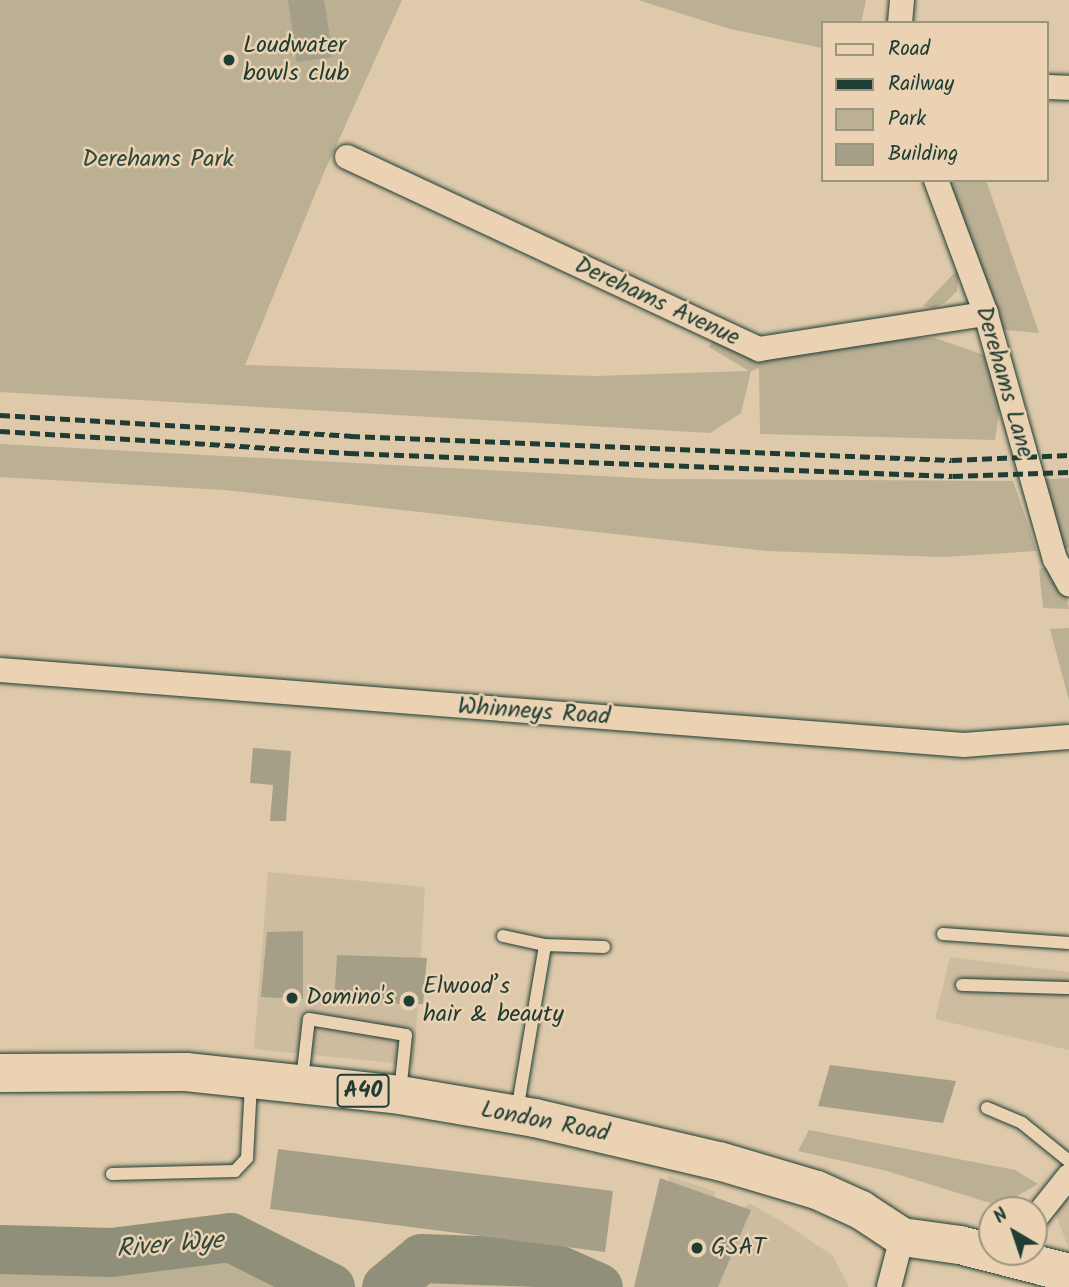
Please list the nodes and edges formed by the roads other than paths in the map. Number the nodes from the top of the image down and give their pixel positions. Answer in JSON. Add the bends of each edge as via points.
{"nodes":[{"id":1,"x":902,"y":0,"type":"edge"},
{"id":2,"x":900,"y":21,"type":"edge"},
{"id":3,"x":1048,"y":87,"type":"edge"},
{"id":4,"x":1069,"y":88,"type":"edge"},
{"id":5,"x":347,"y":157,"type":"dead end"},
{"id":6,"x":937,"y":182,"type":"edge"},
{"id":7,"x":986,"y":314,"type":"junction"},
{"id":8,"x":1069,"y":584,"type":"edge"},
{"id":9,"x":0,"y":670,"type":"edge"},
{"id":10,"x":1069,"y":737,"type":"edge"},
{"id":11,"x":943,"y":934,"type":"dead end"},
{"id":12,"x":503,"y":936,"type":"dead end"},
{"id":13,"x":1069,"y":943,"type":"edge"},
{"id":14,"x":545,"y":945,"type":"junction"},
{"id":15,"x":604,"y":947,"type":"dead end"},
{"id":16,"x":962,"y":985,"type":"dead end"},
{"id":17,"x":1069,"y":988,"type":"edge"},
{"id":18,"x":0,"y":1073,"type":"edge"},
{"id":19,"x":251,"y":1079,"type":"junction"},
{"id":20,"x":302,"y":1084,"type":"junction"},
{"id":21,"x":400,"y":1096,"type":"junction"},
{"id":22,"x":987,"y":1108,"type":"dead end"},
{"id":23,"x":516,"y":1115,"type":"junction"},
{"id":24,"x":1069,"y":1161,"type":"edge"},
{"id":25,"x":112,"y":1174,"type":"dead end"},
{"id":26,"x":1069,"y":1176,"type":"edge"},
{"id":27,"x":1048,"y":1202,"type":"edge"},
{"id":28,"x":902,"y":1237,"type":"junction"},
{"id":29,"x":978,"y":1250,"type":"edge"},
{"id":30,"x":1044,"y":1266,"type":"edge"},
{"id":31,"x":1069,"y":1273,"type":"edge"},
{"id":32,"x":889,"y":1287,"type":"edge"}],
"edges":[{"from":1,"to":2,"type":"street"},
{"from":3,"to":4,"type":"street"},
{"from":5,"to":7,"type":"street","name":"Derehams Avenue","via":[[759,349]]},
{"from":6,"to":7,"type":"street","name":"Derehams Lane"},
{"from":7,"to":8,"type":"street","name":"Derehams Lane","via":[[1055,559]]},
{"from":9,"to":10,"type":"street","name":"Whinneys Road","via":[[964,745]]},
{"from":11,"to":13,"type":"lane"},
{"from":12,"to":14,"type":"lane"},
{"from":14,"to":15,"type":"lane"},
{"from":14,"to":23,"type":"lane"},
{"from":16,"to":17,"type":"lane"},
{"from":18,"to":19,"type":"main road","name":"London Road","number":"A40","via":[[186,1072]]},
{"from":19,"to":20,"type":"main road","name":"London Road","number":"A40"},
{"from":19,"to":25,"type":"lane","via":[[247,1158],[235,1171]]},
{"from":20,"to":21,"type":"main road","name":"London Road","number":"A40"},
{"from":20,"to":21,"type":"lane","via":[[309,1019],[406,1035]]},
{"from":21,"to":23,"type":"main road","name":"London Road","number":"A40"},
{"from":22,"to":24,"type":"lane","via":[[1021,1123]]},
{"from":23,"to":28,"type":"main road","name":"London Road","number":"A40","via":[[719,1161],[817,1190],[861,1210]]},
{"from":26,"to":27,"type":"street"},
{"from":28,"to":29,"type":"main road","name":"London Road","number":"A40"},
{"from":28,"to":32,"type":"street"},
{"from":30,"to":31,"type":"main road","name":"London Road","number":"A40"}]}
